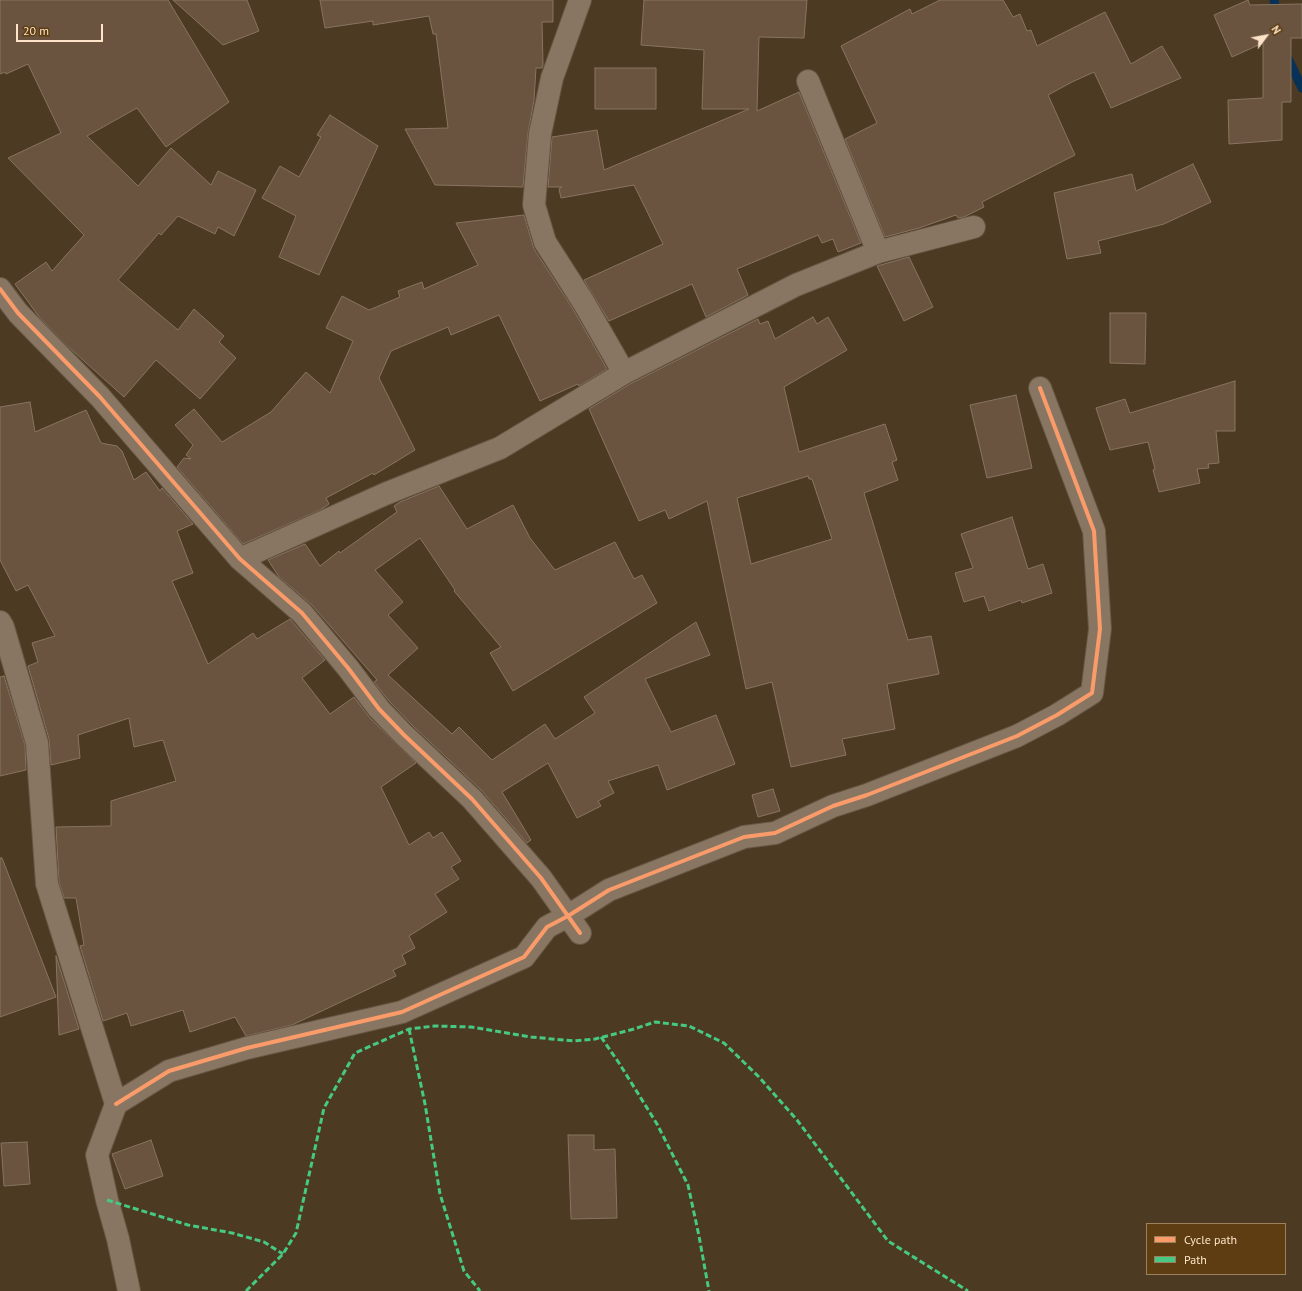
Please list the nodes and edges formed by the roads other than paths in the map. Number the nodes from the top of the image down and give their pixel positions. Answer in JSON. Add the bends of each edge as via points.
{"nodes":[{"id":1,"x":580,"y":0,"type":"edge"},
{"id":2,"x":808,"y":81,"type":"dead end"},
{"id":3,"x":974,"y":227,"type":"dead end"},
{"id":4,"x":878,"y":252,"type":"junction"},
{"id":5,"x":0,"y":289,"type":"edge"},
{"id":6,"x":624,"y":373,"type":"junction"},
{"id":7,"x":1040,"y":388,"type":"dead end"},
{"id":8,"x":240,"y":559,"type":"junction"},
{"id":9,"x":0,"y":622,"type":"edge"},
{"id":10,"x":574,"y":925,"type":"junction"},
{"id":11,"x":116,"y":1104,"type":"junction"},
{"id":12,"x":129,"y":1291,"type":"edge"}],
"edges":[{"from":1,"to":6,"type":"street","via":[[552,78],[540,134],[534,205],[544,242],[584,303]]},
{"from":2,"to":4,"type":"street"},
{"from":3,"to":4,"type":"street"},
{"from":4,"to":6,"type":"street","via":[[796,285]]},
{"from":5,"to":8,"type":"street","via":[[18,313],[100,397]]},
{"from":6,"to":8,"type":"street","via":[[500,448],[386,494]]},
{"from":7,"to":10,"type":"street","via":[[1094,531],[1100,629],[1092,693],[1017,736],[833,806],[775,832],[744,837],[609,890]]},
{"from":8,"to":10,"type":"street","via":[[302,613],[378,709],[472,799],[541,878]]},
{"from":9,"to":11,"type":"street","via":[[37,743],[47,884]]},
{"from":10,"to":11,"type":"street","via":[[547,927],[524,957],[402,1012],[247,1048],[169,1071]]},
{"from":11,"to":12,"type":"street","via":[[97,1155]]}]}
